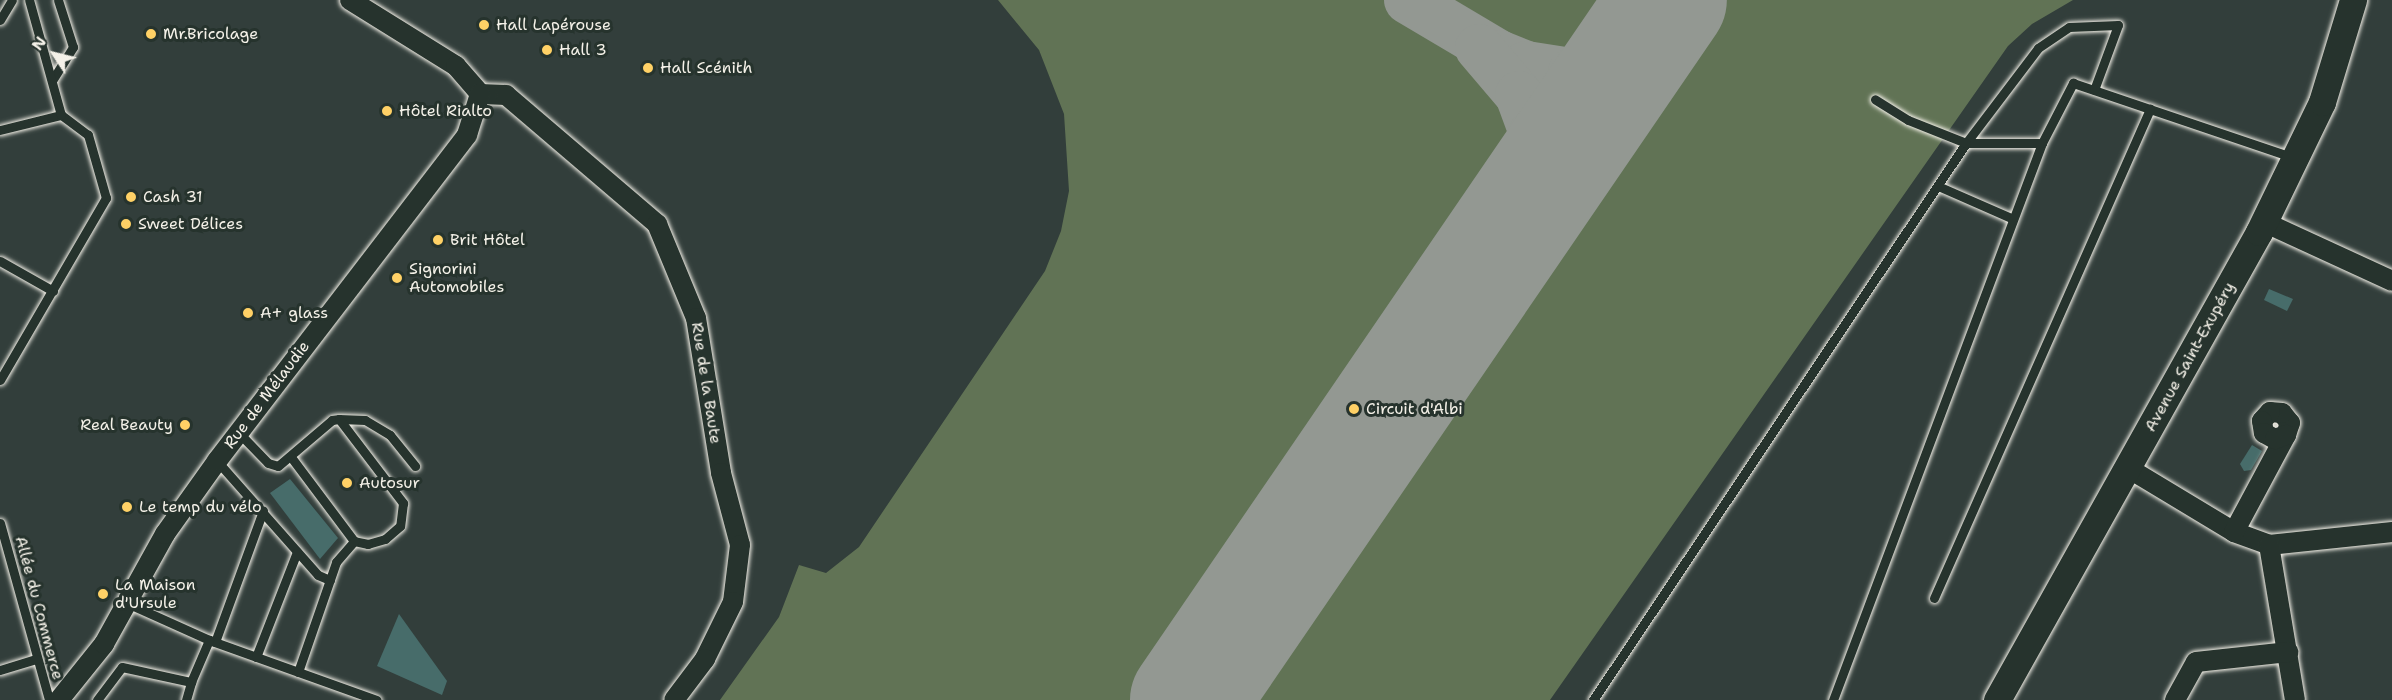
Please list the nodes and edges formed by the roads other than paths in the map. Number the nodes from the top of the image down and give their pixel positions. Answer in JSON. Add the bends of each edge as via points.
{"nodes":[{"id":1,"x":12,"y":0,"type":"edge"},
{"id":2,"x":28,"y":0,"type":"edge"},
{"id":3,"x":58,"y":0,"type":"edge"},
{"id":4,"x":350,"y":0,"type":"edge"},
{"id":5,"x":2353,"y":0,"type":"edge"},
{"id":6,"x":0,"y":21,"type":"edge"},
{"id":7,"x":53,"y":79,"type":"junction"},
{"id":8,"x":2094,"y":90,"type":"junction"},
{"id":9,"x":480,"y":94,"type":"junction"},
{"id":10,"x":1875,"y":99,"type":"dead end"},
{"id":11,"x":2150,"y":109,"type":"junction"},
{"id":12,"x":61,"y":115,"type":"junction"},
{"id":13,"x":0,"y":130,"type":"edge"},
{"id":14,"x":1966,"y":143,"type":"junction"},
{"id":15,"x":2042,"y":143,"type":"junction"},
{"id":16,"x":2295,"y":158,"type":"junction"},
{"id":17,"x":1938,"y":186,"type":"junction"},
{"id":18,"x":2013,"y":219,"type":"junction"},
{"id":19,"x":2264,"y":222,"type":"junction"},
{"id":20,"x":0,"y":261,"type":"edge"},
{"id":21,"x":2392,"y":281,"type":"edge"},
{"id":22,"x":53,"y":291,"type":"junction"},
{"id":23,"x":0,"y":380,"type":"edge"},
{"id":24,"x":339,"y":419,"type":"junction"},
{"id":25,"x":238,"y":432,"type":"junction"},
{"id":26,"x":2286,"y":435,"type":"dead end"},
{"id":27,"x":291,"y":457,"type":"junction"},
{"id":28,"x":217,"y":461,"type":"junction"},
{"id":29,"x":415,"y":466,"type":"dead end"},
{"id":30,"x":2128,"y":468,"type":"junction"},
{"id":31,"x":263,"y":511,"type":"junction"},
{"id":32,"x":0,"y":523,"type":"edge"},
{"id":33,"x":2234,"y":532,"type":"junction"},
{"id":34,"x":2392,"y":532,"type":"edge"},
{"id":35,"x":354,"y":541,"type":"junction"},
{"id":36,"x":2270,"y":545,"type":"junction"},
{"id":37,"x":297,"y":552,"type":"junction"},
{"id":38,"x":330,"y":580,"type":"junction"},
{"id":39,"x":1934,"y":598,"type":"dead end"},
{"id":40,"x":129,"y":604,"type":"junction"},
{"id":41,"x":212,"y":641,"type":"junction"},
{"id":42,"x":2288,"y":652,"type":"junction"},
{"id":43,"x":256,"y":657,"type":"junction"},
{"id":44,"x":36,"y":658,"type":"junction"},
{"id":45,"x":0,"y":670,"type":"edge"},
{"id":46,"x":298,"y":672,"type":"junction"},
{"id":47,"x":191,"y":682,"type":"junction"},
{"id":48,"x":49,"y":700,"type":"edge"},
{"id":49,"x":59,"y":700,"type":"edge"},
{"id":50,"x":97,"y":700,"type":"edge"},
{"id":51,"x":186,"y":700,"type":"edge"},
{"id":52,"x":377,"y":700,"type":"edge"},
{"id":53,"x":674,"y":700,"type":"edge"},
{"id":54,"x":1593,"y":700,"type":"edge"},
{"id":55,"x":1833,"y":700,"type":"edge"},
{"id":56,"x":1997,"y":700,"type":"edge"},
{"id":57,"x":2175,"y":700,"type":"edge"},
{"id":58,"x":2295,"y":700,"type":"edge"}],
"edges":[{"from":1,"to":6,"type":"lane"},
{"from":2,"to":7,"type":"lane"},
{"from":3,"to":7,"type":"lane","via":[[73,47]]},
{"from":4,"to":9,"type":"street","via":[[456,66]]},
{"from":5,"to":16,"type":"street","name":"Avenue Saint-Exupéry","via":[[2322,102]]},
{"from":7,"to":12,"type":"lane"},
{"from":8,"to":11,"type":"lane"},
{"from":8,"to":14,"type":"lane","via":[[2118,25],[2069,27],[2038,48]]},
{"from":8,"to":15,"type":"lane","via":[[2073,83]]},
{"from":9,"to":25,"type":"street","name":"Rue de Mélaudie","via":[[467,135]]},
{"from":9,"to":53,"type":"street","name":"Rue de la Baute","via":[[506,95],[657,224],[696,318],[721,473],[740,545],[733,602],[705,659]]},
{"from":10,"to":14,"type":"lane","via":[[1908,120]]},
{"from":11,"to":16,"type":"lane"},
{"from":11,"to":39,"type":"lane"},
{"from":12,"to":13,"type":"lane"},
{"from":12,"to":22,"type":"lane","via":[[88,135],[106,198]]},
{"from":14,"to":15,"type":"lane"},
{"from":14,"to":17,"type":"lane"},
{"from":15,"to":18,"type":"lane"},
{"from":16,"to":19,"type":"street","name":"Avenue Saint-Exupéry"},
{"from":17,"to":18,"type":"lane"},
{"from":17,"to":54,"type":"lane"},
{"from":18,"to":55,"type":"lane"},
{"from":19,"to":21,"type":"street"},
{"from":19,"to":30,"type":"street","name":"Avenue Saint-Exupéry"},
{"from":20,"to":22,"type":"lane"},
{"from":22,"to":23,"type":"lane"},
{"from":24,"to":27,"type":"lane","via":[[332,420]]},
{"from":24,"to":29,"type":"lane","via":[[365,420],[390,435]]},
{"from":24,"to":35,"type":"lane","via":[[403,503],[400,526],[385,539],[368,544]]},
{"from":25,"to":27,"type":"lane","via":[[268,463],[278,466]]},
{"from":25,"to":28,"type":"street","name":"Rue de Mélaudie"},
{"from":26,"to":33,"type":"street"},
{"from":27,"to":35,"type":"lane"},
{"from":28,"to":31,"type":"lane"},
{"from":28,"to":40,"type":"street","name":"Rue de Mélaudie","via":[[165,534]]},
{"from":30,"to":33,"type":"street"},
{"from":30,"to":56,"type":"street","name":"Avenue Saint-Exupéry"},
{"from":31,"to":37,"type":"lane"},
{"from":31,"to":41,"type":"lane"},
{"from":32,"to":44,"type":"lane","name":"Allée du Commerce"},
{"from":33,"to":36,"type":"street"},
{"from":34,"to":36,"type":"street"},
{"from":35,"to":38,"type":"lane","via":[[336,562]]},
{"from":36,"to":42,"type":"street"},
{"from":37,"to":38,"type":"lane","via":[[318,575]]},
{"from":37,"to":43,"type":"lane"},
{"from":38,"to":46,"type":"lane"},
{"from":40,"to":41,"type":"lane"},
{"from":40,"to":49,"type":"street","name":"Rue de Mélaudie","via":[[104,644]]},
{"from":41,"to":43,"type":"lane"},
{"from":41,"to":47,"type":"lane"},
{"from":42,"to":57,"type":"street","via":[[2196,662]]},
{"from":42,"to":58,"type":"street"},
{"from":43,"to":46,"type":"lane"},
{"from":44,"to":45,"type":"lane"},
{"from":44,"to":48,"type":"lane","name":"Allée du Commerce"},
{"from":46,"to":52,"type":"lane"},
{"from":47,"to":50,"type":"lane","via":[[122,667]]},
{"from":47,"to":51,"type":"lane"}]}
